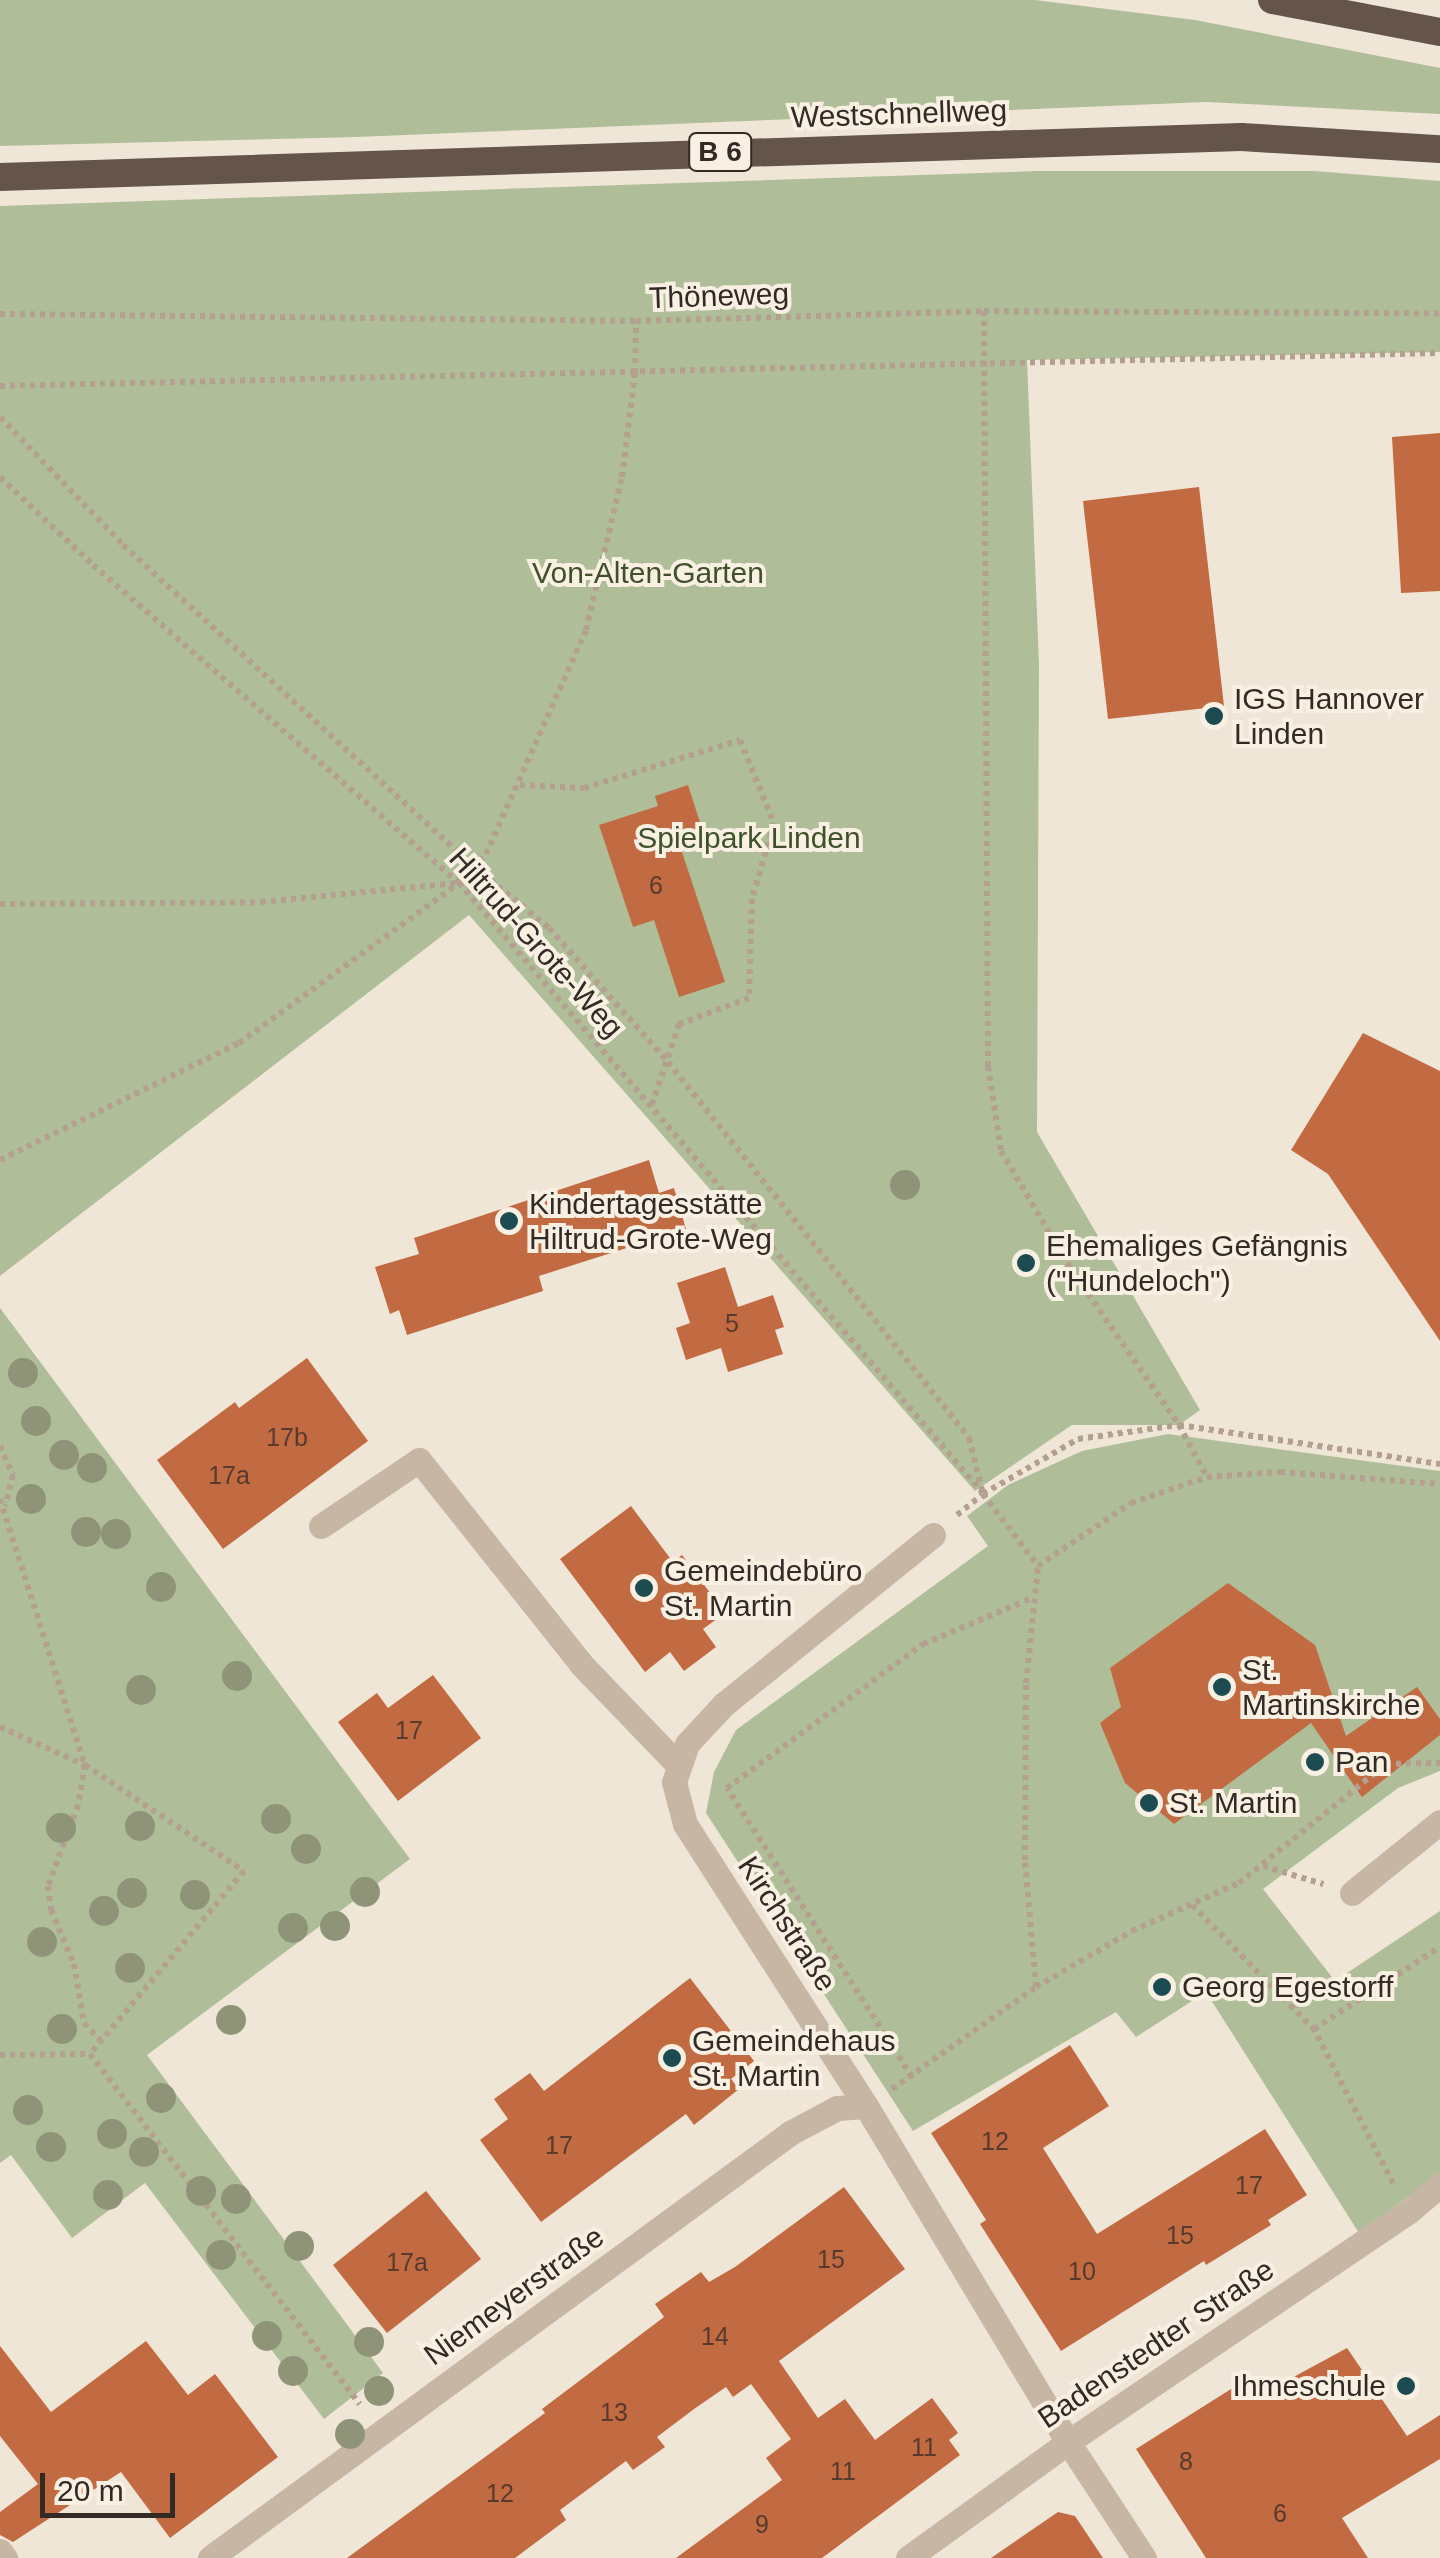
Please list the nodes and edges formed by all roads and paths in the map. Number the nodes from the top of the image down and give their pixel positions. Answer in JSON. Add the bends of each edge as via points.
{"nodes":[{"id":1,"x":1272,"y":0,"type":"edge"},
{"id":2,"x":1440,"y":32,"type":"edge"},
{"id":3,"x":1440,"y":149,"type":"edge"},
{"id":4,"x":0,"y":177,"type":"edge"},
{"id":5,"x":984,"y":311,"type":"junction"},
{"id":6,"x":1440,"y":313,"type":"edge"},
{"id":7,"x":0,"y":314,"type":"edge"},
{"id":8,"x":636,"y":321,"type":"junction"},
{"id":9,"x":1440,"y":352,"type":"edge"},
{"id":10,"x":986,"y":366,"type":"junction"},
{"id":11,"x":635,"y":373,"type":"junction"},
{"id":12,"x":0,"y":386,"type":"edge"},
{"id":13,"x":0,"y":417,"type":"edge"},
{"id":14,"x":0,"y":477,"type":"edge"},
{"id":15,"x":520,"y":785,"type":"junction"},
{"id":16,"x":475,"y":866,"type":"junction"},
{"id":17,"x":460,"y":883,"type":"junction"},
{"id":18,"x":0,"y":904,"type":"edge"},
{"id":19,"x":668,"y":1062,"type":"junction"},
{"id":20,"x":651,"y":1107,"type":"junction"},
{"id":21,"x":0,"y":1160,"type":"edge"},
{"id":22,"x":1179,"y":1425,"type":"junction"},
{"id":23,"x":0,"y":1446,"type":"edge"},
{"id":24,"x":1440,"y":1464,"type":"edge"},
{"id":25,"x":1207,"y":1477,"type":"junction"},
{"id":26,"x":1440,"y":1484,"type":"edge"},
{"id":27,"x":984,"y":1494,"type":"junction"},
{"id":28,"x":3,"y":1502,"type":"edge"},
{"id":29,"x":321,"y":1526,"type":"dead end"},
{"id":30,"x":933,"y":1534,"type":"joint"},
{"id":31,"x":1038,"y":1566,"type":"junction"},
{"id":32,"x":1032,"y":1598,"type":"junction"},
{"id":33,"x":0,"y":1727,"type":"edge"},
{"id":34,"x":1440,"y":1762,"type":"edge"},
{"id":35,"x":85,"y":1765,"type":"junction"},
{"id":36,"x":680,"y":1766,"type":"junction"},
{"id":37,"x":1440,"y":1822,"type":"edge"},
{"id":38,"x":1262,"y":1866,"type":"junction"},
{"id":39,"x":1352,"y":1894,"type":"joint"},
{"id":40,"x":1191,"y":1905,"type":"junction"},
{"id":41,"x":1440,"y":1947,"type":"edge"},
{"id":42,"x":1036,"y":1987,"type":"junction"},
{"id":43,"x":1314,"y":2029,"type":"junction"},
{"id":44,"x":101,"y":2041,"type":"junction"},
{"id":45,"x":90,"y":2054,"type":"junction"},
{"id":46,"x":0,"y":2055,"type":"edge"},
{"id":47,"x":912,"y":2076,"type":"junction"},
{"id":48,"x":866,"y":2106,"type":"junction"},
{"id":49,"x":1440,"y":2185,"type":"edge"},
{"id":50,"x":1408,"y":2212,"type":"junction"},
{"id":51,"x":381,"y":2434,"type":"junction"},
{"id":52,"x":1068,"y":2442,"type":"junction"},
{"id":53,"x":0,"y":2551,"type":"edge"},
{"id":54,"x":5,"y":2558,"type":"edge"},
{"id":55,"x":210,"y":2558,"type":"edge"},
{"id":56,"x":908,"y":2558,"type":"edge"},
{"id":57,"x":1144,"y":2558,"type":"edge"}],
"edges":[{"from":1,"to":2,"type":"highway"},
{"from":3,"to":4,"type":"highway","name":"Westschnellweg","number":"B 6","via":[[1222,138]]},
{"from":5,"to":6,"type":"path","name":"Thöneweg"},
{"from":5,"to":8,"type":"path","name":"Thöneweg"},
{"from":5,"to":10,"type":"path"},
{"from":7,"to":8,"type":"path","name":"Thöneweg"},
{"from":8,"to":11,"type":"path"},
{"from":9,"to":10,"type":"path"},
{"from":10,"to":11,"type":"path"},
{"from":10,"to":22,"type":"path","via":[[988,1066],[1000,1151],[1071,1270]]},
{"from":11,"to":12,"type":"path"},
{"from":11,"to":15,"type":"path","via":[[622,477],[586,630]]},
{"from":13,"to":16,"type":"path","via":[[123,545]]},
{"from":14,"to":17,"type":"path","name":"Hiltrud-Grote-Weg","via":[[92,565]]},
{"from":15,"to":16,"type":"path"},
{"from":15,"to":19,"type":"path","via":[[584,788],[740,740],[774,823],[752,899],[748,998],[679,1024]]},
{"from":16,"to":17,"type":"path"},
{"from":16,"to":19,"type":"path","via":[[549,928]]},
{"from":17,"to":18,"type":"path","via":[[261,902]]},
{"from":17,"to":20,"type":"path","name":"Hiltrud-Grote-Weg"},
{"from":17,"to":21,"type":"path","via":[[239,1044]]},
{"from":19,"to":20,"type":"path"},
{"from":19,"to":27,"type":"path","via":[[969,1438]]},
{"from":20,"to":27,"type":"path","name":"Hiltrud-Grote-Weg"},
{"from":22,"to":24,"type":"path"},
{"from":22,"to":25,"type":"path"},
{"from":22,"to":27,"type":"path","via":[[1078,1438]]},
{"from":23,"to":28,"type":"path","via":[[13,1475]]},
{"from":25,"to":26,"type":"path","via":[[1280,1472]]},
{"from":25,"to":31,"type":"path","via":[[1131,1502]]},
{"from":27,"to":30,"type":"path"},
{"from":27,"to":31,"type":"path","name":"Hiltrud-Grote-Weg"},
{"from":28,"to":35,"type":"path"},
{"from":29,"to":36,"type":"street","via":[[419,1460],[581,1664]]},
{"from":30,"to":36,"type":"street","via":[[724,1704],[687,1744]]},
{"from":31,"to":32,"type":"path"},
{"from":32,"to":42,"type":"path","via":[[1026,1860]]},
{"from":32,"to":47,"type":"path","via":[[923,1644],[726,1788]]},
{"from":33,"to":35,"type":"path"},
{"from":34,"to":38,"type":"path","via":[[1386,1764]]},
{"from":35,"to":44,"type":"path","via":[[78,1805],[48,1886],[74,1964],[84,2024]]},
{"from":35,"to":44,"type":"path","via":[[244,1871]]},
{"from":36,"to":48,"type":"street","name":"Kirchstraße","via":[[674,1782],[685,1824]]},
{"from":37,"to":39,"type":"street"},
{"from":38,"to":39,"type":"path"},
{"from":38,"to":40,"type":"path"},
{"from":40,"to":42,"type":"path"},
{"from":40,"to":43,"type":"path"},
{"from":41,"to":43,"type":"path"},
{"from":42,"to":47,"type":"path"},
{"from":43,"to":50,"type":"path"},
{"from":44,"to":45,"type":"path"},
{"from":45,"to":46,"type":"path"},
{"from":45,"to":51,"type":"path"},
{"from":47,"to":48,"type":"path"},
{"from":48,"to":51,"type":"street","name":"Niemeyerstraße","via":[[837,2108],[801,2125]]},
{"from":48,"to":52,"type":"street","name":"Kirchstraße"},
{"from":49,"to":50,"type":"street","name":"Badenstedter Straße"},
{"from":50,"to":52,"type":"street","name":"Badenstedter Straße"},
{"from":51,"to":55,"type":"street","name":"Niemeyerstraße"},
{"from":52,"to":56,"type":"street","name":"Badenstedter Straße"},
{"from":52,"to":57,"type":"street","name":"Kirchstraße"},
{"from":53,"to":54,"type":"street"}]}
